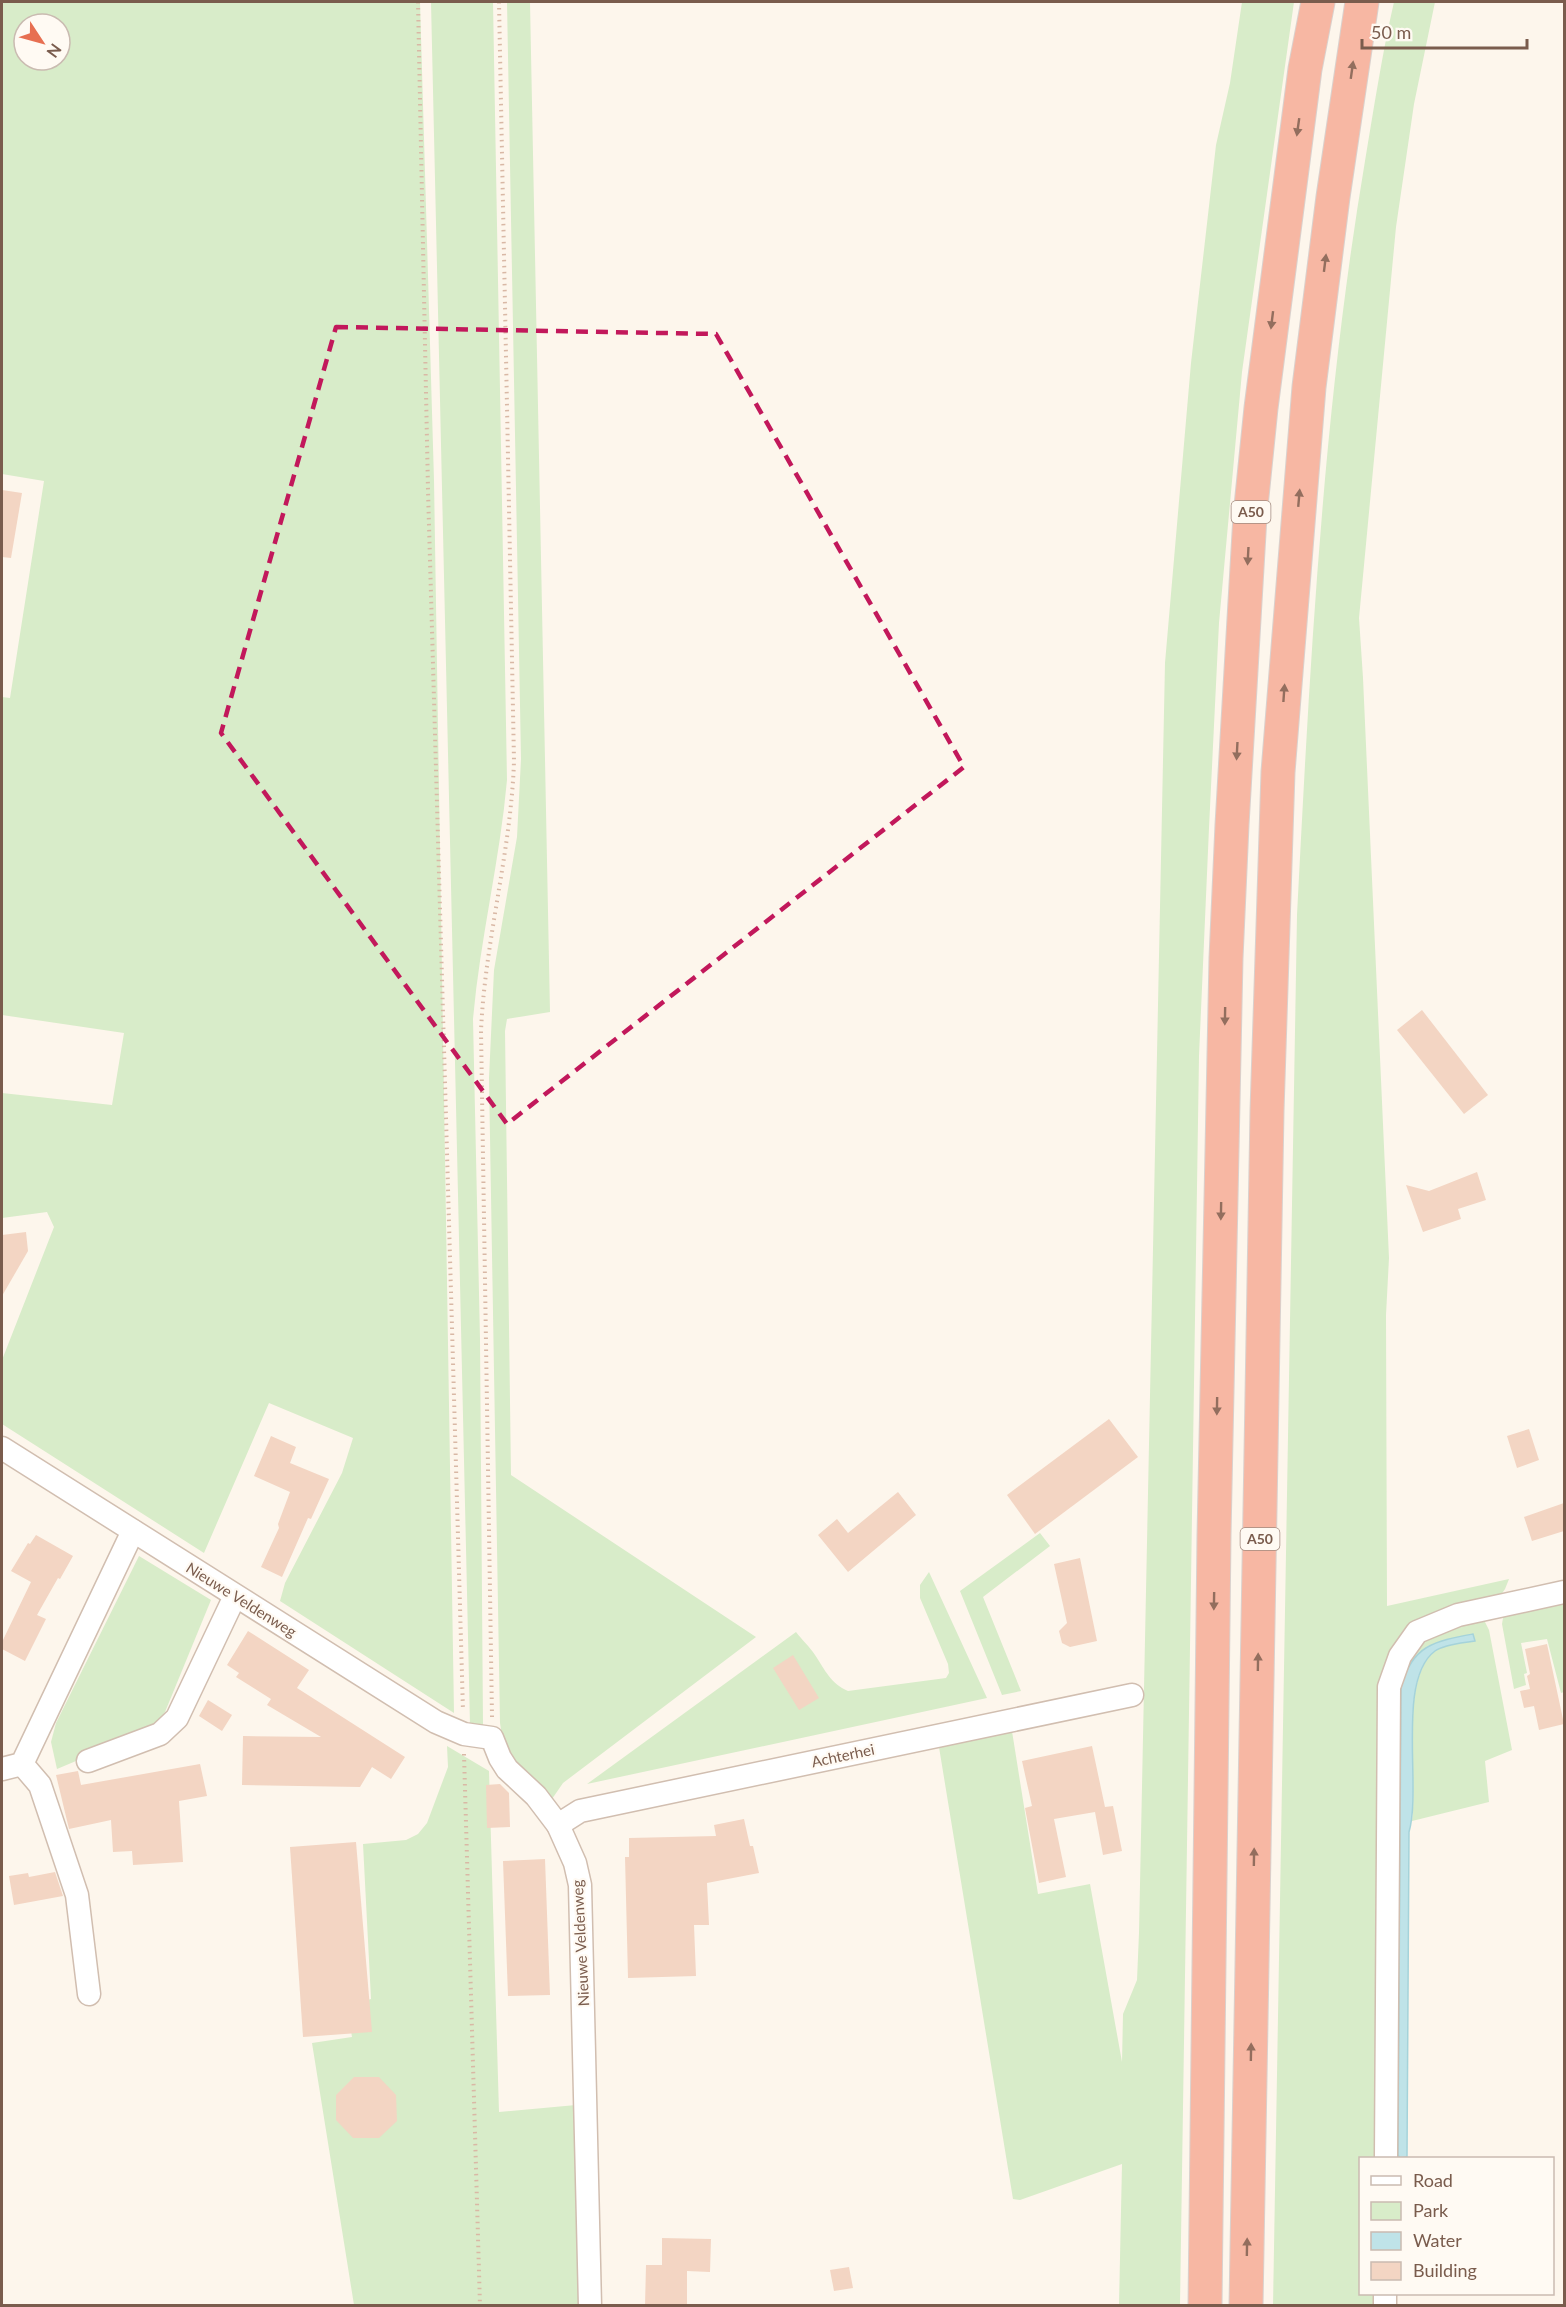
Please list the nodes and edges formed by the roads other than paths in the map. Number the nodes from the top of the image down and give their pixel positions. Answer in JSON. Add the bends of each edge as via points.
{"nodes":[{"id":1,"x":1301,"y":2,"type":"edge"},
{"id":2,"x":1318,"y":2,"type":"edge"},
{"id":3,"x":1362,"y":3,"type":"edge"},
{"id":4,"x":1305,"y":69,"type":"junction"},
{"id":5,"x":2,"y":1448,"type":"edge"},
{"id":6,"x":133,"y":1531,"type":"junction"},
{"id":7,"x":1564,"y":1592,"type":"edge"},
{"id":8,"x":236,"y":1596,"type":"junction"},
{"id":9,"x":1132,"y":1695,"type":"dead end"},
{"id":10,"x":88,"y":1761,"type":"dead end"},
{"id":11,"x":12,"y":1766,"type":"edge"},
{"id":12,"x":558,"y":1825,"type":"junction"},
{"id":13,"x":89,"y":1994,"type":"dead end"},
{"id":14,"x":1386,"y":2157,"type":"edge"},
{"id":15,"x":590,"y":2306,"type":"edge"},
{"id":16,"x":1205,"y":2306,"type":"edge"},
{"id":17,"x":1246,"y":2306,"type":"edge"}],
"edges":[{"from":1,"to":4,"type":"highway","number":"A50"},
{"from":2,"to":4,"type":"highway","number":"A50"},
{"from":17,"to":3,"type":"highway","number":"A50","one_way":true,"via":[[1267,1111],[1278,772],[1308,387]]},
{"from":4,"to":16,"type":"highway","number":"A50","one_way":true,"via":[[1250,516],[1226,958]]},
{"from":5,"to":6,"type":"street","name":"Nieuwe Veldenweg"},
{"from":6,"to":8,"type":"street","name":"Nieuwe Veldenweg"},
{"from":6,"to":11,"type":"street"},
{"from":7,"to":14,"type":"street","via":[[1458,1615],[1417,1632],[1400,1656],[1389,1687]]},
{"from":8,"to":10,"type":"street","via":[[177,1718],[160,1734]]},
{"from":8,"to":12,"type":"street","name":"Nieuwe Veldenweg","via":[[436,1722],[464,1734],[492,1738],[507,1769],[536,1796]]},
{"from":9,"to":12,"type":"street","name":"Achterhei","via":[[580,1811]]},
{"from":11,"to":13,"type":"street","via":[[40,1785],[77,1895]]},
{"from":12,"to":15,"type":"street","name":"Nieuwe Veldenweg","via":[[575,1863],[582,1915]]}]}
